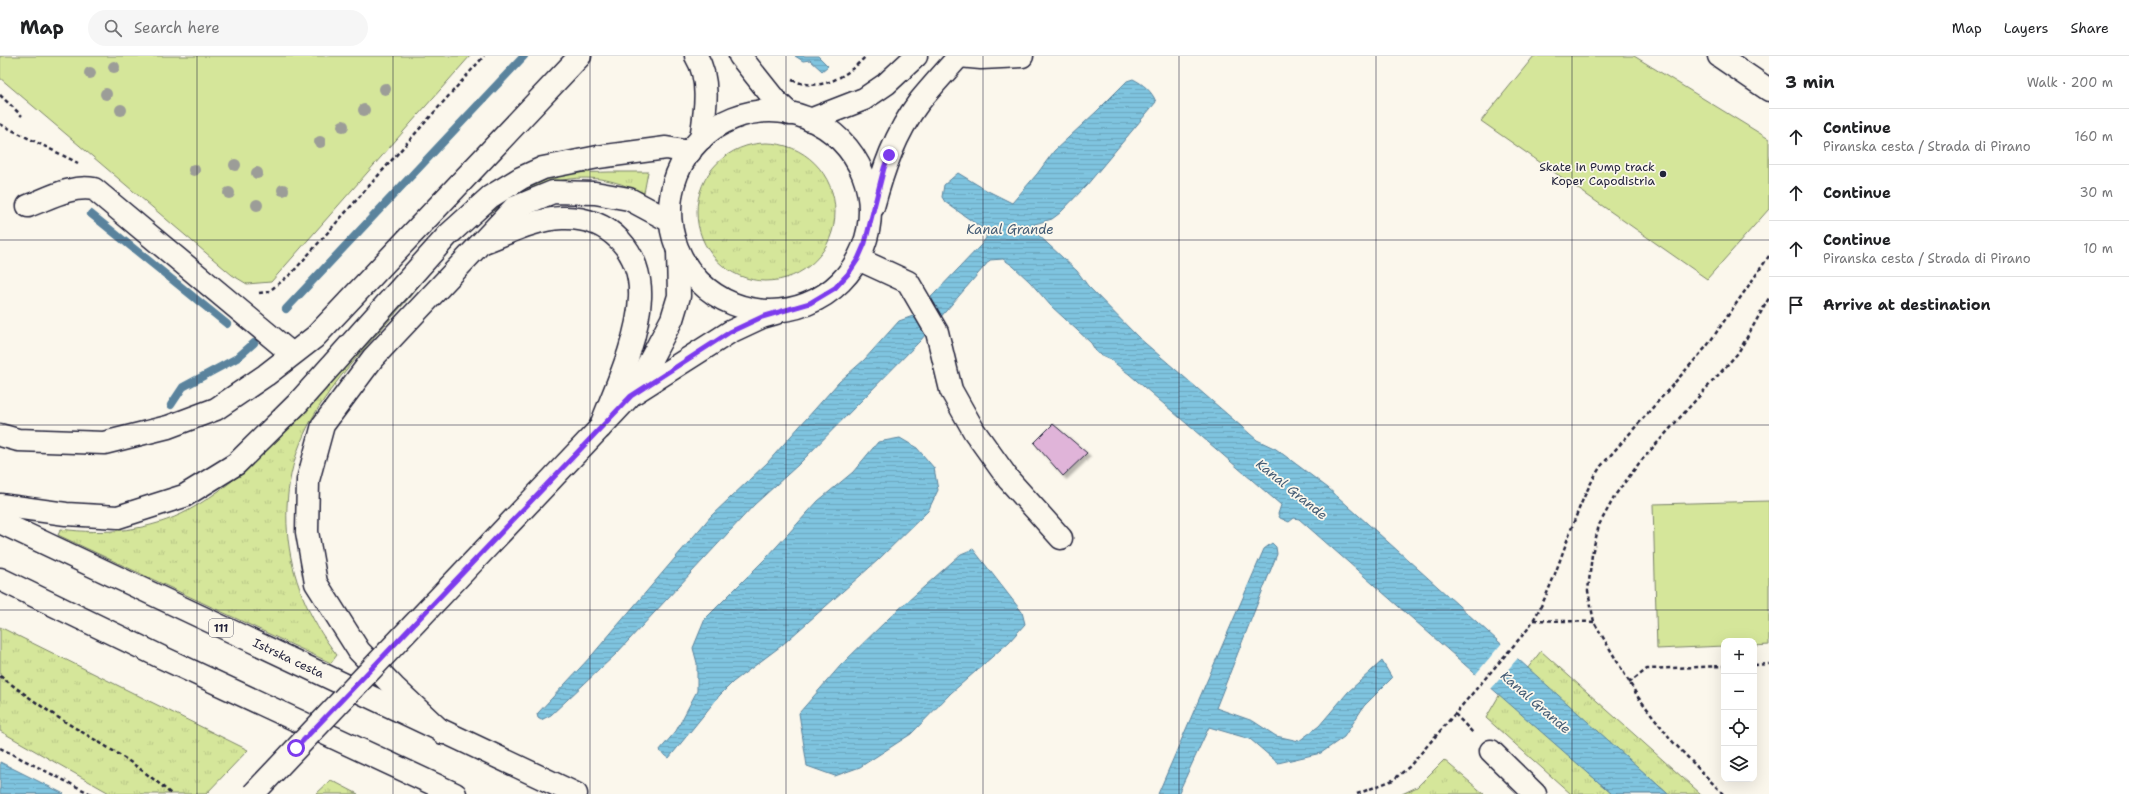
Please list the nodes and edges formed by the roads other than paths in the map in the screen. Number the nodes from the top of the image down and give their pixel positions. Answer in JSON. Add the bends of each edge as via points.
{"nodes":[{"id":1,"x":580,"y":56,"type":"edge"},
{"id":2,"x":696,"y":56,"type":"edge"},
{"id":3,"x":740,"y":56,"type":"edge"},
{"id":4,"x":916,"y":56,"type":"edge"},
{"id":5,"x":959,"y":56,"type":"edge"},
{"id":6,"x":1022,"y":56,"type":"edge"},
{"id":7,"x":1719,"y":56,"type":"edge"},
{"id":8,"x":1769,"y":90,"type":"edge"},
{"id":9,"x":800,"y":117,"type":"junction"},
{"id":10,"x":695,"y":145,"type":"junction"},
{"id":11,"x":28,"y":206,"type":"dead end"},
{"id":12,"x":871,"y":212,"type":"junction"},
{"id":13,"x":670,"y":221,"type":"junction"},
{"id":14,"x":477,"y":245,"type":"junction"},
{"id":15,"x":678,"y":251,"type":"junction"},
{"id":16,"x":858,"y":259,"type":"junction"},
{"id":17,"x":784,"y":310,"type":"junction"},
{"id":18,"x":292,"y":354,"type":"junction"},
{"id":19,"x":631,"y":396,"type":"junction"},
{"id":20,"x":600,"y":428,"type":"junction"},
{"id":21,"x":0,"y":435,"type":"edge"},
{"id":22,"x":0,"y":505,"type":"edge"},
{"id":23,"x":0,"y":522,"type":"edge"},
{"id":24,"x":1061,"y":538,"type":"dead end"},
{"id":25,"x":0,"y":579,"type":"edge"},
{"id":26,"x":443,"y":733,"type":"junction"},
{"id":27,"x":1491,"y":751,"type":"dead end"},
{"id":28,"x":445,"y":791,"type":"edge"},
{"id":29,"x":252,"y":794,"type":"edge"},
{"id":30,"x":576,"y":794,"type":"edge"},
{"id":31,"x":1536,"y":794,"type":"edge"}],
"edges":[{"from":1,"to":18,"type":"main road","via":[[315,337]]},
{"from":2,"to":10,"type":"main road","via":[[704,79],[706,109]]},
{"from":3,"to":9,"type":"main road","via":[[774,100]]},
{"from":4,"to":9,"type":"main road","via":[[886,84],[864,99]]},
{"from":5,"to":6,"type":"main road"},
{"from":5,"to":12,"type":"main road","via":[[919,103],[895,142]]},
{"from":7,"to":8,"type":"main road"},
{"from":9,"to":10,"type":"main road","via":[[772,111],[753,113],[727,121]]},
{"from":9,"to":12,"type":"main road","via":[[827,129],[842,142],[856,160],[866,181]]},
{"from":10,"to":13,"type":"main road","via":[[680,168],[674,184]]},
{"from":10,"to":22,"type":"main road","via":[[598,157],[543,168],[490,197],[448,235],[296,405],[258,443],[236,464],[184,496],[118,516],[66,514]]},
{"from":11,"to":18,"type":"main road","via":[[71,190],[84,187],[94,189]]},
{"from":12,"to":16,"type":"main road","via":[[865,243]]},
{"from":13,"to":14,"type":"main road","via":[[629,199],[595,193],[553,192],[514,208]]},
{"from":13,"to":15,"type":"main road"},
{"from":14,"to":20,"type":"main road","via":[[527,225],[562,218],[592,222],[616,234],[632,255],[639,277],[640,299],[636,322]]},
{"from":14,"to":26,"type":"main road","via":[[373,358],[323,425],[308,480],[307,532],[316,583],[359,651]]},
{"from":15,"to":17,"type":"main road","via":[[700,283],[718,297],[739,306],[763,311]]},
{"from":15,"to":19,"type":"main road","via":[[678,296],[672,319]]},
{"from":16,"to":17,"type":"main road","via":[[835,288],[810,303]]},
{"from":16,"to":24,"type":"main road","via":[[908,282],[937,332],[951,390],[974,431],[1009,480]]},
{"from":17,"to":19,"type":"main road","via":[[730,332]]},
{"from":18,"to":21,"type":"main road","via":[[216,409],[168,427],[104,442],[18,440]]},
{"from":19,"to":20,"type":"main road"},
{"from":20,"to":29,"type":"main road","bridge":true},
{"from":23,"to":26,"type":"main road","name":"Istrska cesta","number":"111"},
{"from":25,"to":28,"type":"main road"},
{"from":26,"to":30,"type":"main road","name":"Istrska cesta","number":"111"},
{"from":27,"to":31,"type":"main road"}]}
